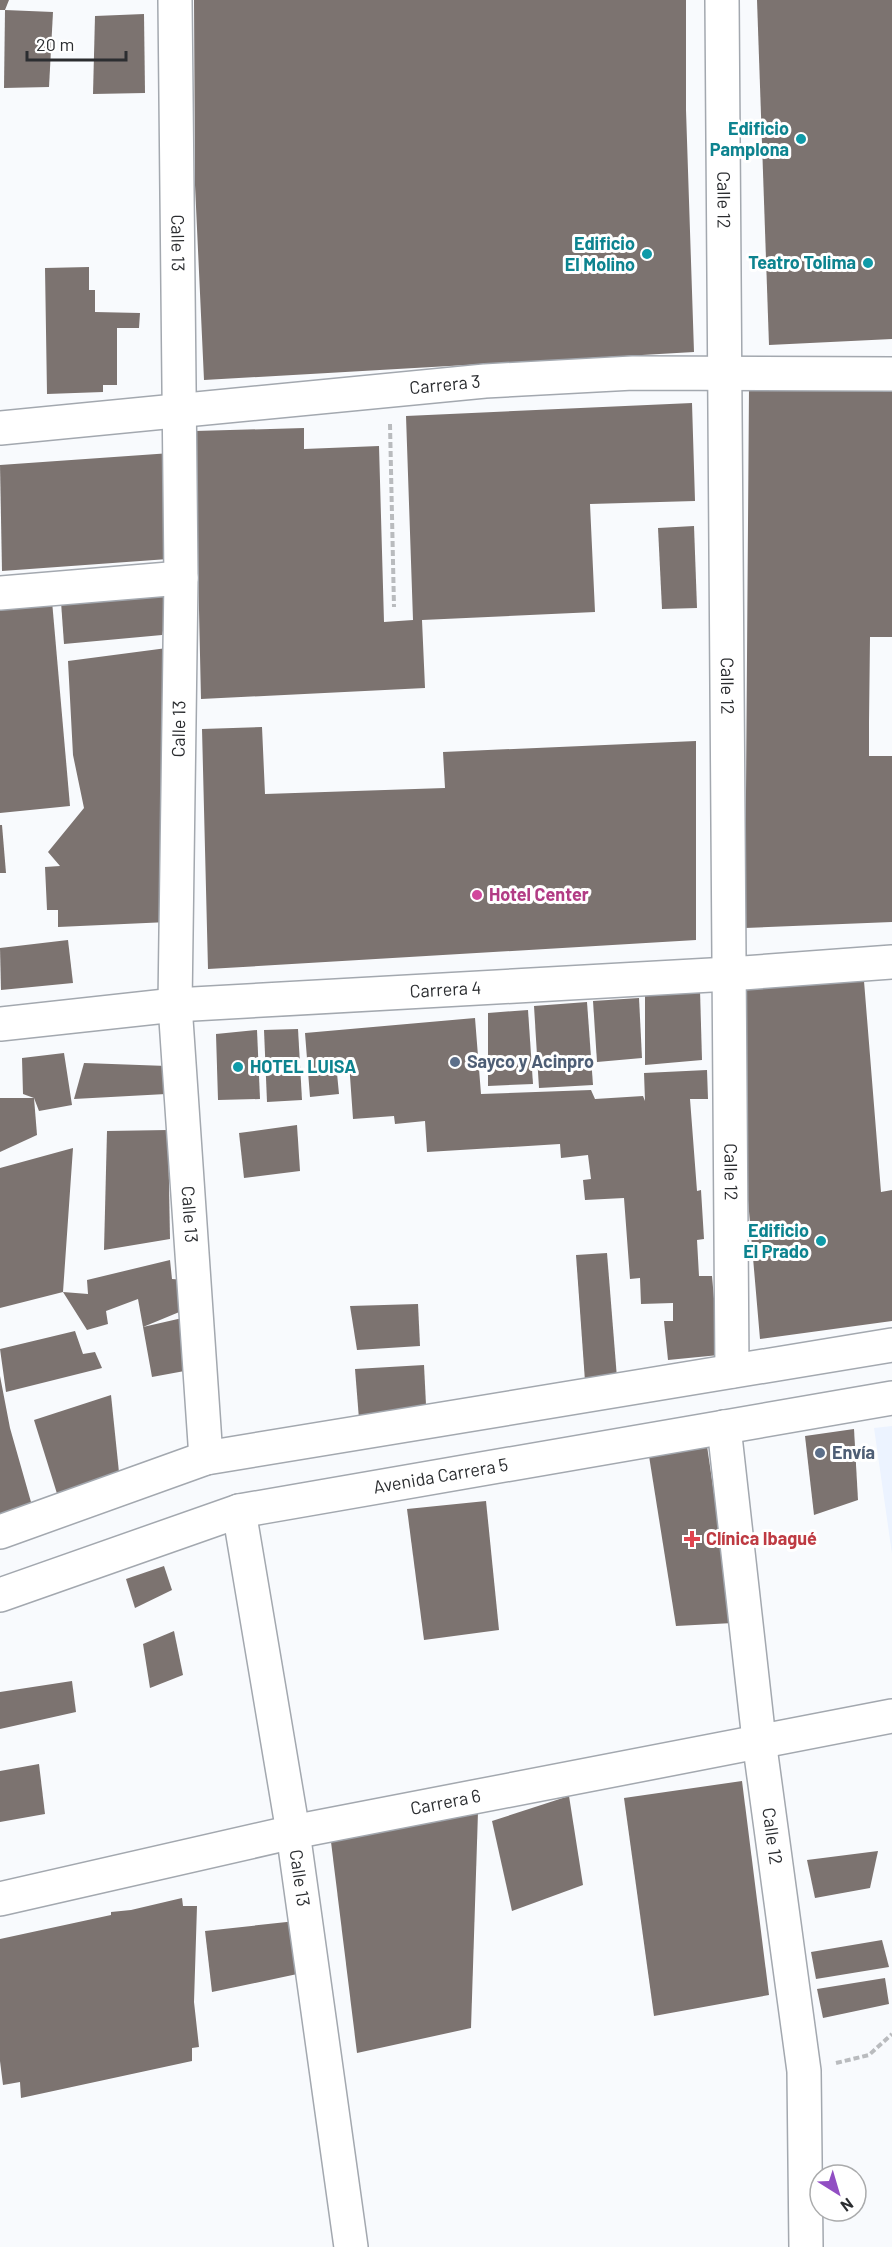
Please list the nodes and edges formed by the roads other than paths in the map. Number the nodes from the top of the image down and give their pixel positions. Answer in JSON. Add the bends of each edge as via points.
{"nodes":[{"id":1,"x":175,"y":0,"type":"edge"},
{"id":2,"x":722,"y":0,"type":"edge"},
{"id":3,"x":725,"y":373,"type":"junction"},
{"id":4,"x":892,"y":374,"type":"edge"},
{"id":5,"x":180,"y":410,"type":"junction"},
{"id":6,"x":0,"y":428,"type":"edge"},
{"id":7,"x":181,"y":579,"type":"junction"},
{"id":8,"x":0,"y":592,"type":"edge"},
{"id":9,"x":892,"y":962,"type":"edge"},
{"id":10,"x":729,"y":974,"type":"junction"},
{"id":11,"x":175,"y":1005,"type":"junction"},
{"id":12,"x":0,"y":1024,"type":"edge"},
{"id":13,"x":892,"y":1345,"type":"edge"},
{"id":14,"x":732,"y":1371,"type":"junction"},
{"id":15,"x":892,"y":1398,"type":"edge"},
{"id":16,"x":724,"y":1427,"type":"junction"},
{"id":17,"x":206,"y":1458,"type":"junction"},
{"id":18,"x":239,"y":1511,"type":"junction"},
{"id":19,"x":0,"y":1532,"type":"edge"},
{"id":20,"x":0,"y":1595,"type":"edge"},
{"id":21,"x":892,"y":1716,"type":"edge"},
{"id":22,"x":759,"y":1740,"type":"junction"},
{"id":23,"x":293,"y":1832,"type":"junction"},
{"id":24,"x":0,"y":1899,"type":"edge"},
{"id":25,"x":351,"y":2247,"type":"edge"},
{"id":26,"x":806,"y":2247,"type":"edge"}],
"edges":[{"from":1,"to":5,"type":"street","name":"Calle 13"},
{"from":2,"to":3,"type":"street","name":"Calle 12"},
{"from":3,"to":4,"type":"street","name":"Carrera 3"},
{"from":3,"to":5,"type":"street","name":"Carrera 3","via":[[633,373],[485,381]]},
{"from":3,"to":10,"type":"street","name":"Calle 12"},
{"from":5,"to":6,"type":"street","name":"Carrera 3"},
{"from":5,"to":7,"type":"street","name":"Calle 13"},
{"from":7,"to":8,"type":"street"},
{"from":7,"to":11,"type":"street","name":"Calle 13"},
{"from":9,"to":10,"type":"street","name":"Carrera 4"},
{"from":10,"to":11,"type":"street","name":"Carrera 4"},
{"from":10,"to":14,"type":"street","name":"Calle 12"},
{"from":11,"to":12,"type":"street","name":"Carrera 4"},
{"from":11,"to":17,"type":"street","name":"Calle 13"},
{"from":13,"to":14,"type":"street"},
{"from":14,"to":17,"type":"street"},
{"from":15,"to":16,"type":"street","name":"Avenida Carrera 5"},
{"from":16,"to":18,"type":"street","name":"Avenida Carrera 5"},
{"from":16,"to":22,"type":"street","name":"Calle 12"},
{"from":17,"to":19,"type":"street"},
{"from":18,"to":20,"type":"street","name":"Avenida Carrera 5"},
{"from":18,"to":23,"type":"street","name":"Calle 13"},
{"from":21,"to":22,"type":"street","name":"Carrera 6"},
{"from":22,"to":23,"type":"street","name":"Carrera 6"},
{"from":22,"to":26,"type":"street","name":"Calle 12","via":[[804,2071]]},
{"from":23,"to":24,"type":"street","name":"Carrera 6"},
{"from":23,"to":25,"type":"street","name":"Calle 13"}]}
